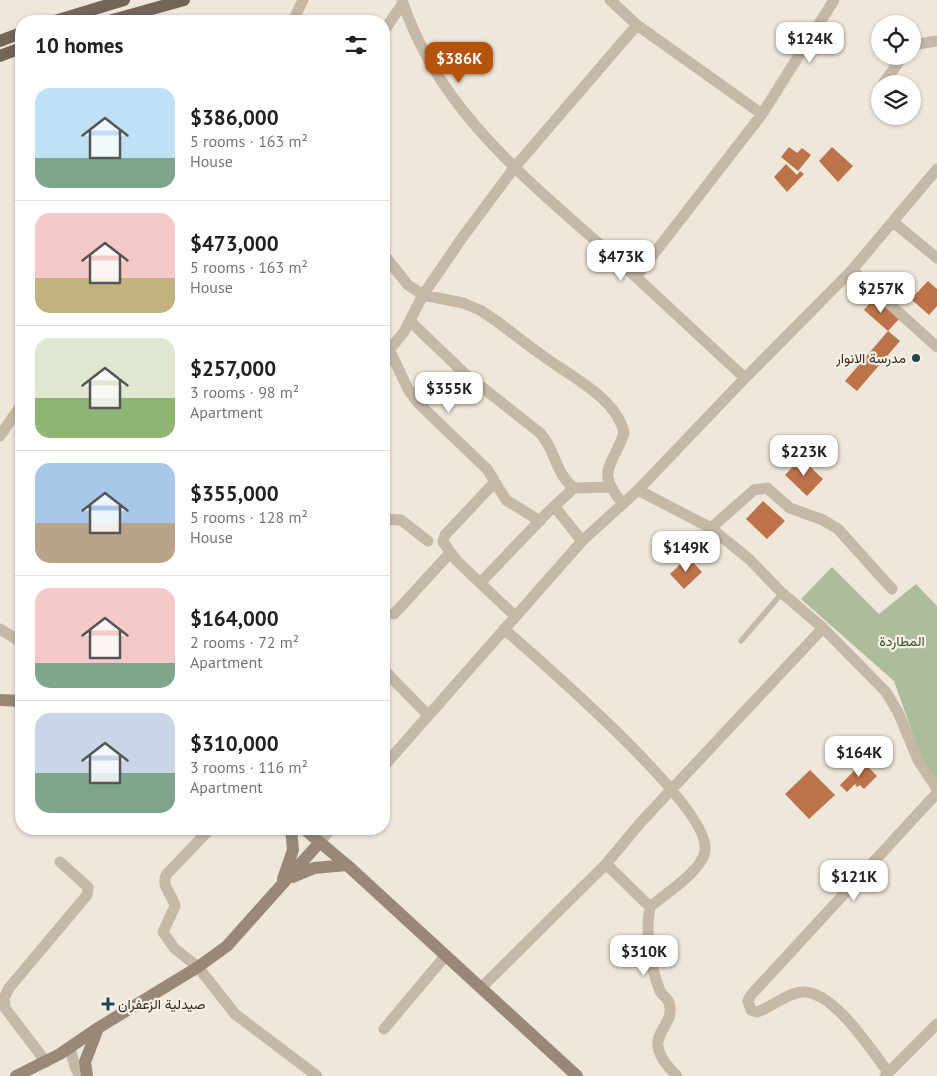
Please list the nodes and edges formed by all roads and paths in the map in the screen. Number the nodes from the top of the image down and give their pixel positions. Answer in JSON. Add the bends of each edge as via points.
{"nodes":[{"id":1,"x":124,"y":0,"type":"edge"},
{"id":2,"x":184,"y":0,"type":"edge"},
{"id":3,"x":303,"y":0,"type":"edge"},
{"id":4,"x":610,"y":0,"type":"edge"},
{"id":5,"x":834,"y":0,"type":"edge"},
{"id":6,"x":402,"y":2,"type":"edge"},
{"id":7,"x":75,"y":15,"type":"edge"},
{"id":8,"x":130,"y":15,"type":"edge"},
{"id":9,"x":296,"y":15,"type":"edge"},
{"id":10,"x":390,"y":21,"type":"edge"},
{"id":11,"x":637,"y":25,"type":"junction"},
{"id":12,"x":15,"y":35,"type":"edge"},
{"id":13,"x":0,"y":41,"type":"edge"},
{"id":14,"x":932,"y":42,"type":"edge"},
{"id":15,"x":937,"y":50,"type":"edge"},
{"id":16,"x":15,"y":51,"type":"edge"},
{"id":17,"x":0,"y":56,"type":"edge"},
{"id":18,"x":762,"y":114,"type":"junction"},
{"id":19,"x":514,"y":168,"type":"junction"},
{"id":20,"x":937,"y":169,"type":"edge"},
{"id":21,"x":893,"y":222,"type":"junction"},
{"id":22,"x":937,"y":258,"type":"edge"},
{"id":23,"x":390,"y":262,"type":"edge"},
{"id":24,"x":852,"y":270,"type":"junction"},
{"id":25,"x":636,"y":277,"type":"junction"},
{"id":26,"x":423,"y":295,"type":"junction"},
{"id":27,"x":410,"y":321,"type":"junction"},
{"id":28,"x":937,"y":347,"type":"edge"},
{"id":29,"x":390,"y":350,"type":"edge"},
{"id":30,"x":390,"y":359,"type":"edge"},
{"id":31,"x":745,"y":378,"type":"junction"},
{"id":32,"x":15,"y":415,"type":"edge"},
{"id":33,"x":0,"y":436,"type":"edge"},
{"id":34,"x":495,"y":482,"type":"junction"},
{"id":35,"x":610,"y":487,"type":"junction"},
{"id":36,"x":574,"y":488,"type":"junction"},
{"id":37,"x":638,"y":490,"type":"junction"},
{"id":38,"x":623,"y":504,"type":"junction"},
{"id":39,"x":554,"y":506,"type":"junction"},
{"id":40,"x":390,"y":518,"type":"edge"},
{"id":41,"x":540,"y":521,"type":"junction"},
{"id":42,"x":711,"y":528,"type":"junction"},
{"id":43,"x":428,"y":541,"type":"dead end"},
{"id":44,"x":582,"y":541,"type":"junction"},
{"id":45,"x":450,"y":553,"type":"junction"},
{"id":46,"x":480,"y":583,"type":"junction"},
{"id":47,"x":892,"y":589,"type":"dead end"},
{"id":48,"x":782,"y":593,"type":"junction"},
{"id":49,"x":394,"y":614,"type":"dead end"},
{"id":50,"x":515,"y":616,"type":"junction"},
{"id":51,"x":0,"y":628,"type":"edge"},
{"id":52,"x":823,"y":628,"type":"junction"},
{"id":53,"x":504,"y":629,"type":"junction"},
{"id":54,"x":15,"y":638,"type":"edge"},
{"id":55,"x":741,"y":641,"type":"dead end"},
{"id":56,"x":390,"y":676,"type":"edge"},
{"id":57,"x":0,"y":700,"type":"edge"},
{"id":58,"x":15,"y":701,"type":"edge"},
{"id":59,"x":427,"y":714,"type":"junction"},
{"id":60,"x":390,"y":759,"type":"edge"},
{"id":61,"x":672,"y":789,"type":"junction"},
{"id":62,"x":937,"y":791,"type":"edge"},
{"id":63,"x":204,"y":835,"type":"edge"},
{"id":64,"x":292,"y":835,"type":"edge"},
{"id":65,"x":311,"y":835,"type":"edge"},
{"id":66,"x":326,"y":835,"type":"edge"},
{"id":67,"x":320,"y":842,"type":"junction"},
{"id":68,"x":60,"y":862,"type":"dead end"},
{"id":69,"x":606,"y":864,"type":"junction"},
{"id":70,"x":347,"y":865,"type":"junction"},
{"id":71,"x":281,"y":887,"type":"junction"},
{"id":72,"x":650,"y":907,"type":"junction"},
{"id":73,"x":446,"y":955,"type":"junction"},
{"id":74,"x":198,"y":967,"type":"junction"},
{"id":75,"x":482,"y":987,"type":"junction"},
{"id":76,"x":937,"y":1024,"type":"edge"},
{"id":77,"x":98,"y":1028,"type":"junction"},
{"id":78,"x":384,"y":1029,"type":"dead end"},
{"id":79,"x":70,"y":1048,"type":"junction"},
{"id":80,"x":46,"y":1062,"type":"junction"},
{"id":81,"x":886,"y":1074,"type":"edge"},
{"id":82,"x":16,"y":1076,"type":"edge"},
{"id":83,"x":80,"y":1076,"type":"edge"},
{"id":84,"x":87,"y":1076,"type":"edge"},
{"id":85,"x":317,"y":1076,"type":"edge"},
{"id":86,"x":577,"y":1076,"type":"edge"},
{"id":87,"x":677,"y":1076,"type":"edge"}],
"edges":[{"from":1,"to":7,"type":"main road"},
{"from":2,"to":8,"type":"main road"},
{"from":3,"to":9,"type":"street"},
{"from":4,"to":11,"type":"street"},
{"from":5,"to":18,"type":"street"},
{"from":6,"to":10,"type":"street"},
{"from":6,"to":19,"type":"street","via":[[445,88],[473,125]]},
{"from":11,"to":18,"type":"street"},
{"from":11,"to":19,"type":"street"},
{"from":12,"to":13,"type":"main road"},
{"from":14,"to":15,"type":"street"},
{"from":16,"to":17,"type":"main road"},
{"from":18,"to":25,"type":"street"},
{"from":19,"to":25,"type":"street"},
{"from":19,"to":26,"type":"street"},
{"from":20,"to":21,"type":"street"},
{"from":21,"to":22,"type":"street"},
{"from":21,"to":24,"type":"street"},
{"from":23,"to":26,"type":"street","via":[[408,285]]},
{"from":24,"to":28,"type":"street"},
{"from":24,"to":31,"type":"street"},
{"from":25,"to":31,"type":"street"},
{"from":26,"to":27,"type":"street"},
{"from":26,"to":35,"type":"street","via":[[480,310],[599,396],[617,415],[624,433],[608,469]]},
{"from":27,"to":29,"type":"street"},
{"from":27,"to":36,"type":"street","via":[[464,372],[540,433],[550,444],[563,479]]},
{"from":30,"to":34,"type":"street","via":[[418,403],[478,460]]},
{"from":31,"to":37,"type":"street"},
{"from":32,"to":33,"type":"street"},
{"from":34,"to":41,"type":"street","via":[[506,500]]},
{"from":34,"to":45,"type":"street","via":[[446,534],[443,542]]},
{"from":35,"to":36,"type":"street"},
{"from":35,"to":38,"type":"street"},
{"from":36,"to":39,"type":"street"},
{"from":37,"to":38,"type":"street"},
{"from":37,"to":42,"type":"street"},
{"from":38,"to":44,"type":"street"},
{"from":39,"to":41,"type":"street"},
{"from":39,"to":44,"type":"street"},
{"from":40,"to":43,"type":"street","via":[[401,520]]},
{"from":41,"to":46,"type":"street"},
{"from":42,"to":47,"type":"street","via":[[754,490],[767,488],[790,508],[838,529]]},
{"from":42,"to":48,"type":"street","via":[[749,559]]},
{"from":44,"to":50,"type":"street"},
{"from":45,"to":46,"type":"street"},
{"from":45,"to":49,"type":"street"},
{"from":46,"to":50,"type":"street"},
{"from":48,"to":52,"type":"street"},
{"from":48,"to":55,"type":"lane"},
{"from":50,"to":53,"type":"street"},
{"from":51,"to":54,"type":"street"},
{"from":52,"to":61,"type":"street"},
{"from":52,"to":62,"type":"street","via":[[886,692],[925,774]]},
{"from":53,"to":59,"type":"street"},
{"from":53,"to":61,"type":"street","via":[[595,710]]},
{"from":56,"to":59,"type":"street"},
{"from":57,"to":58,"type":"street"},
{"from":59,"to":60,"type":"street"},
{"from":61,"to":69,"type":"street"},
{"from":61,"to":72,"type":"street","via":[[704,838],[706,851],[698,866]]},
{"from":62,"to":81,"type":"street","via":[[748,1001],[751,1010],[757,1012],[803,992],[818,995],[849,1022]]},
{"from":63,"to":74,"type":"street","via":[[164,880],[175,906],[163,932],[174,948]]},
{"from":64,"to":71,"type":"street","via":[[293,850]]},
{"from":65,"to":67,"type":"street"},
{"from":66,"to":67,"type":"street"},
{"from":67,"to":70,"type":"street"},
{"from":67,"to":71,"type":"street"},
{"from":68,"to":80,"type":"street","via":[[84,882],[88,887],[87,895],[4,998],[4,1008]]},
{"from":69,"to":72,"type":"street"},
{"from":69,"to":75,"type":"street"},
{"from":70,"to":71,"type":"street","via":[[302,872]]},
{"from":70,"to":73,"type":"street"},
{"from":71,"to":74,"type":"street","via":[[227,946]]},
{"from":72,"to":87,"type":"street","via":[[647,935],[660,992],[669,1003],[669,1015],[657,1039],[658,1048]]},
{"from":73,"to":75,"type":"street"},
{"from":73,"to":78,"type":"street"},
{"from":74,"to":77,"type":"street"},
{"from":74,"to":85,"type":"street","via":[[235,1014]]},
{"from":75,"to":86,"type":"street"},
{"from":76,"to":81,"type":"street"},
{"from":77,"to":79,"type":"street"},
{"from":77,"to":84,"type":"street","via":[[85,1062]]},
{"from":79,"to":80,"type":"street"},
{"from":79,"to":83,"type":"street"},
{"from":80,"to":82,"type":"street"}]}
